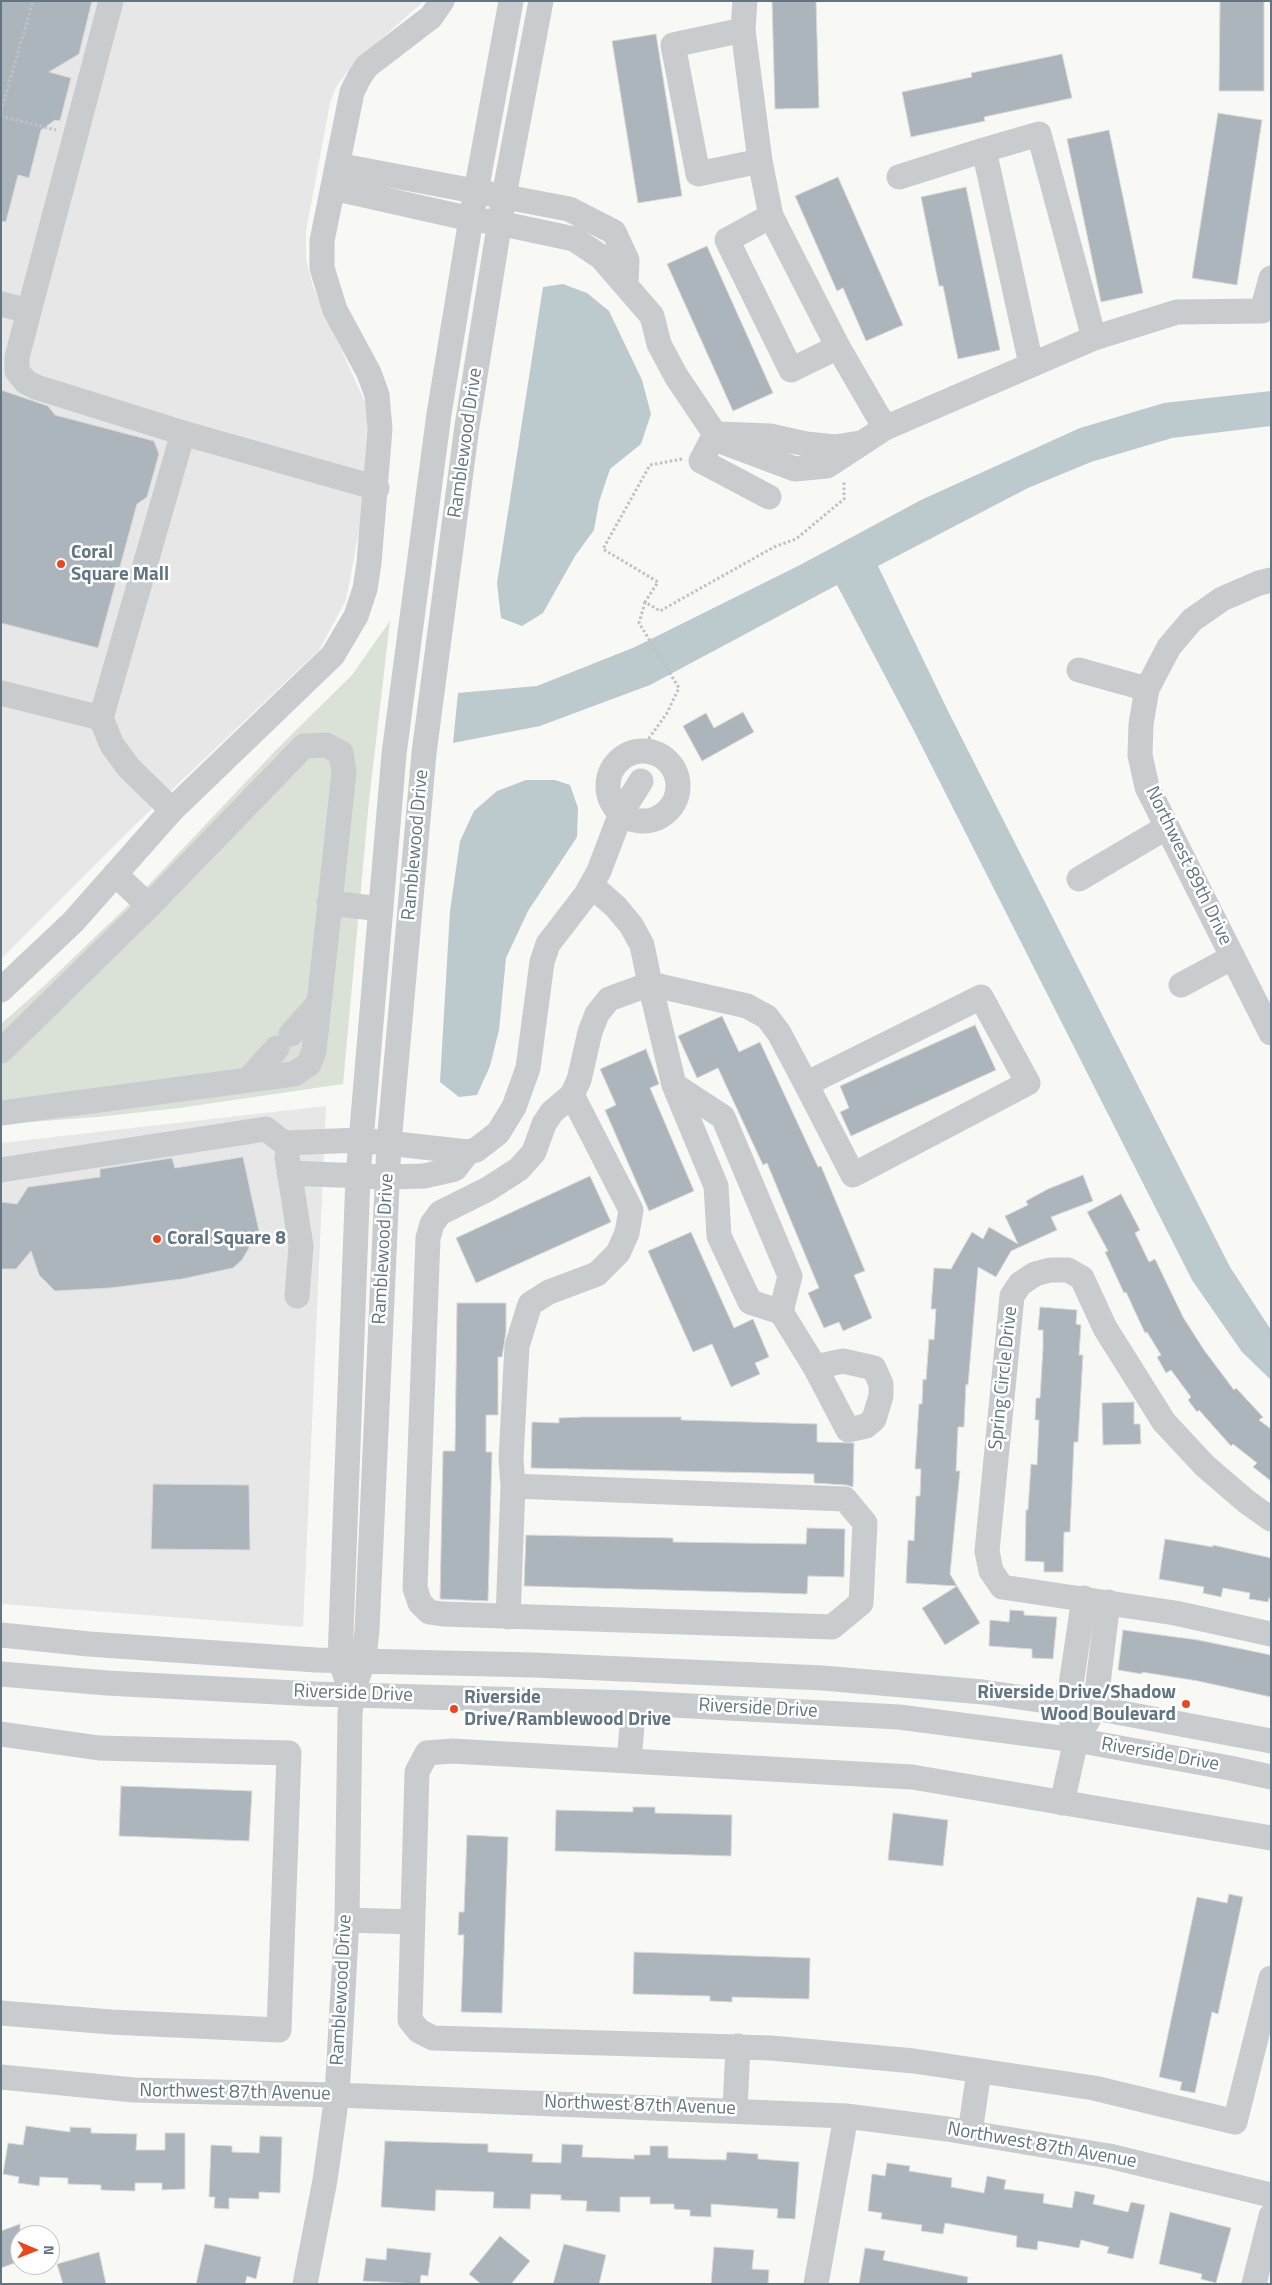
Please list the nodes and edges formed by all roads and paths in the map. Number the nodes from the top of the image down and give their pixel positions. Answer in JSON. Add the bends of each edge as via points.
{"nodes":[{"id":1,"x":33,"y":1,"type":"edge"},
{"id":2,"x":111,"y":1,"type":"edge"},
{"id":3,"x":442,"y":1,"type":"edge"},
{"id":4,"x":511,"y":1,"type":"edge"},
{"id":5,"x":541,"y":1,"type":"edge"},
{"id":6,"x":745,"y":1,"type":"edge"},
{"id":7,"x":743,"y":30,"type":"junction"},
{"id":8,"x":1,"y":112,"type":"edge"},
{"id":9,"x":1,"y":116,"type":"edge"},
{"id":10,"x":59,"y":130,"type":"dead end"},
{"id":11,"x":984,"y":150,"type":"junction"},
{"id":12,"x":760,"y":161,"type":"junction"},
{"id":13,"x":335,"y":176,"type":"junction"},
{"id":14,"x":899,"y":177,"type":"dead end"},
{"id":15,"x":476,"y":192,"type":"junction"},
{"id":16,"x":504,"y":196,"type":"junction"},
{"id":17,"x":771,"y":216,"type":"junction"},
{"id":18,"x":471,"y":219,"type":"junction"},
{"id":19,"x":500,"y":223,"type":"junction"},
{"id":20,"x":1271,"y":278,"type":"edge"},
{"id":21,"x":626,"y":284,"type":"junction"},
{"id":22,"x":1,"y":304,"type":"edge"},
{"id":23,"x":29,"y":311,"type":"junction"},
{"id":24,"x":1094,"y":338,"type":"junction"},
{"id":25,"x":838,"y":347,"type":"junction"},
{"id":26,"x":1031,"y":364,"type":"junction"},
{"id":27,"x":885,"y":428,"type":"junction"},
{"id":28,"x":183,"y":433,"type":"junction"},
{"id":29,"x":719,"y":438,"type":"junction"},
{"id":30,"x":862,"y":443,"type":"junction"},
{"id":31,"x":682,"y":459,"type":"dead end"},
{"id":32,"x":844,"y":470,"type":"dead end"},
{"id":33,"x":377,"y":488,"type":"junction"},
{"id":34,"x":768,"y":497,"type":"dead end"},
{"id":35,"x":1271,"y":580,"type":"edge"},
{"id":36,"x":645,"y":602,"type":"junction"},
{"id":37,"x":1079,"y":670,"type":"dead end"},
{"id":38,"x":1147,"y":689,"type":"junction"},
{"id":39,"x":1,"y":693,"type":"edge"},
{"id":40,"x":101,"y":718,"type":"junction"},
{"id":41,"x":640,"y":751,"type":"junction"},
{"id":42,"x":641,"y":781,"type":"dead end"},
{"id":43,"x":172,"y":810,"type":"junction"},
{"id":44,"x":621,"y":813,"type":"junction"},
{"id":45,"x":1167,"y":827,"type":"junction"},
{"id":46,"x":115,"y":874,"type":"junction"},
{"id":47,"x":1079,"y":879,"type":"dead end"},
{"id":48,"x":591,"y":884,"type":"junction"},
{"id":49,"x":328,"y":903,"type":"junction"},
{"id":50,"x":149,"y":906,"type":"junction"},
{"id":51,"x":381,"y":909,"type":"junction"},
{"id":52,"x":1233,"y":957,"type":"junction"},
{"id":53,"x":650,"y":984,"type":"junction"},
{"id":54,"x":1181,"y":985,"type":"dead end"},
{"id":55,"x":1,"y":990,"type":"edge"},
{"id":56,"x":318,"y":1004,"type":"junction"},
{"id":57,"x":1271,"y":1033,"type":"edge"},
{"id":58,"x":1,"y":1050,"type":"edge"},
{"id":59,"x":248,"y":1080,"type":"junction"},
{"id":60,"x":806,"y":1084,"type":"junction"},
{"id":61,"x":674,"y":1085,"type":"junction"},
{"id":62,"x":572,"y":1094,"type":"junction"},
{"id":63,"x":1,"y":1113,"type":"edge"},
{"id":64,"x":360,"y":1140,"type":"junction"},
{"id":65,"x":284,"y":1143,"type":"junction"},
{"id":66,"x":389,"y":1143,"type":"junction"},
{"id":67,"x":468,"y":1152,"type":"junction"},
{"id":68,"x":1,"y":1170,"type":"edge"},
{"id":69,"x":289,"y":1172,"type":"junction"},
{"id":70,"x":358,"y":1176,"type":"junction"},
{"id":71,"x":387,"y":1177,"type":"junction"},
{"id":72,"x":297,"y":1296,"type":"dead end"},
{"id":73,"x":781,"y":1312,"type":"junction"},
{"id":74,"x":814,"y":1367,"type":"dead end"},
{"id":75,"x":513,"y":1486,"type":"junction"},
{"id":76,"x":1271,"y":1519,"type":"edge"},
{"id":77,"x":1084,"y":1598,"type":"junction"},
{"id":78,"x":1108,"y":1602,"type":"junction"},
{"id":79,"x":508,"y":1617,"type":"junction"},
{"id":80,"x":1,"y":1634,"type":"edge"},
{"id":81,"x":1271,"y":1634,"type":"edge"},
{"id":82,"x":352,"y":1659,"type":"junction"},
{"id":83,"x":1,"y":1674,"type":"edge"},
{"id":84,"x":352,"y":1694,"type":"junction"},
{"id":85,"x":634,"y":1703,"type":"junction"},
{"id":86,"x":1068,"y":1704,"type":"junction"},
{"id":87,"x":1095,"y":1708,"type":"junction"},
{"id":88,"x":1,"y":1734,"type":"edge"},
{"id":89,"x":1076,"y":1740,"type":"junction"},
{"id":90,"x":1271,"y":1741,"type":"edge"},
{"id":91,"x":629,"y":1761,"type":"junction"},
{"id":92,"x":1271,"y":1777,"type":"edge"},
{"id":93,"x":1062,"y":1803,"type":"junction"},
{"id":94,"x":1271,"y":1838,"type":"edge"},
{"id":95,"x":346,"y":1920,"type":"junction"},
{"id":96,"x":412,"y":1922,"type":"junction"},
{"id":97,"x":1269,"y":1993,"type":"edge"},
{"id":98,"x":1,"y":2013,"type":"edge"},
{"id":99,"x":738,"y":2046,"type":"junction"},
{"id":100,"x":979,"y":2071,"type":"junction"},
{"id":101,"x":1,"y":2078,"type":"edge"},
{"id":102,"x":337,"y":2095,"type":"junction"},
{"id":103,"x":735,"y":2110,"type":"junction"},
{"id":104,"x":846,"y":2116,"type":"junction"},
{"id":105,"x":970,"y":2133,"type":"junction"},
{"id":106,"x":1271,"y":2195,"type":"edge"},
{"id":107,"x":1271,"y":2216,"type":"edge"},
{"id":108,"x":305,"y":2284,"type":"edge"},
{"id":109,"x":816,"y":2284,"type":"edge"},
{"id":110,"x":1254,"y":2284,"type":"edge"}],
"edges":[{"from":1,"to":8,"type":"path"},
{"from":2,"to":23,"type":"street"},
{"from":3,"to":13,"type":"street","via":[[431,18],[367,66],[360,76],[352,92]]},
{"from":4,"to":15,"type":"street","name":"Ramblewood Drive"},
{"from":5,"to":16,"type":"street","name":"Ramblewood Drive"},
{"from":6,"to":7,"type":"street"},
{"from":7,"to":12,"type":"street"},
{"from":7,"to":12,"type":"street","via":[[673,46],[698,174]]},
{"from":9,"to":10,"type":"path"},
{"from":11,"to":14,"type":"street"},
{"from":11,"to":24,"type":"street","via":[[1039,134]]},
{"from":11,"to":26,"type":"street"},
{"from":12,"to":17,"type":"street"},
{"from":13,"to":15,"type":"street"},
{"from":13,"to":18,"type":"street"},
{"from":13,"to":33,"type":"street","via":[[322,241],[322,268],[335,310],[377,395],[380,429]]},
{"from":15,"to":16,"type":"street"},
{"from":15,"to":18,"type":"street","name":"Ramblewood Drive"},
{"from":16,"to":19,"type":"street","name":"Ramblewood Drive"},
{"from":16,"to":21,"type":"street","via":[[569,209],[614,232],[627,260]]},
{"from":17,"to":25,"type":"street"},
{"from":17,"to":25,"type":"street","via":[[727,240],[791,370]]},
{"from":18,"to":19,"type":"street"},
{"from":18,"to":51,"type":"street","name":"Ramblewood Drive","via":[[439,414],[403,685]]},
{"from":19,"to":21,"type":"street","via":[[574,239],[602,257]]},
{"from":19,"to":66,"type":"street","name":"Ramblewood Drive","via":[[467,426],[424,753]]},
{"from":20,"to":24,"type":"street","via":[[1262,311],[1177,312]]},
{"from":21,"to":29,"type":"street","via":[[652,316],[659,344],[676,376]]},
{"from":22,"to":23,"type":"street"},
{"from":23,"to":28,"type":"street","via":[[17,357],[17,371],[26,382]]},
{"from":24,"to":26,"type":"street"},
{"from":25,"to":27,"type":"street"},
{"from":26,"to":27,"type":"street"},
{"from":27,"to":30,"type":"street"},
{"from":28,"to":33,"type":"street"},
{"from":28,"to":40,"type":"street"},
{"from":29,"to":30,"type":"street","via":[[770,436],[835,447]]},
{"from":29,"to":30,"type":"street","via":[[795,469],[827,466]]},
{"from":29,"to":34,"type":"street","via":[[701,461]]},
{"from":31,"to":36,"type":"path","via":[[650,465],[603,549],[658,582]]},
{"from":32,"to":36,"type":"path","via":[[844,499],[796,539],[660,611]]},
{"from":33,"to":43,"type":"street","via":[[365,589],[356,616],[341,642],[332,655]]},
{"from":35,"to":38,"type":"street","name":"Northwest 89th Drive","via":[[1222,599],[1192,620],[1169,647]]},
{"from":36,"to":41,"type":"path","via":[[639,623],[679,688],[667,713]]},
{"from":37,"to":38,"type":"street"},
{"from":38,"to":45,"type":"street","name":"Northwest 89th Drive","via":[[1140,755],[1147,787]]},
{"from":39,"to":40,"type":"street"},
{"from":40,"to":43,"type":"street","via":[[112,745],[129,768]]},
{"from":41,"to":44,"type":"street","via":[[619,760],[609,777],[610,797]]},
{"from":41,"to":44,"type":"street","via":[[656,753],[671,766],[676,774],[676,794],[670,808],[658,817],[639,821]]},
{"from":42,"to":44,"type":"street"},
{"from":43,"to":46,"type":"street"},
{"from":44,"to":48,"type":"street","via":[[612,841]]},
{"from":45,"to":47,"type":"street"},
{"from":45,"to":52,"type":"street","name":"Northwest 89th Drive"},
{"from":46,"to":50,"type":"street"},
{"from":46,"to":55,"type":"street","via":[[73,922]]},
{"from":48,"to":53,"type":"street","via":[[616,906],[631,925],[642,945]]},
{"from":48,"to":67,"type":"street","via":[[548,944],[542,962],[528,1068],[514,1107],[498,1133],[476,1150]]},
{"from":49,"to":50,"type":"street","via":[[344,772],[341,754],[326,745],[304,746]]},
{"from":49,"to":51,"type":"street"},
{"from":49,"to":56,"type":"street"},
{"from":50,"to":58,"type":"street"},
{"from":51,"to":64,"type":"street","name":"Ramblewood Drive"},
{"from":52,"to":54,"type":"street"},
{"from":52,"to":57,"type":"street","name":"Northwest 89th Drive"},
{"from":53,"to":60,"type":"street","via":[[747,1006],[767,1018],[779,1033]]},
{"from":53,"to":61,"type":"street"},
{"from":53,"to":62,"type":"street","via":[[609,1000],[596,1014],[579,1080]]},
{"from":56,"to":59,"type":"street"},
{"from":56,"to":59,"type":"street","via":[[314,1051],[309,1064],[294,1074]]},
{"from":59,"to":63,"type":"street"},
{"from":60,"to":60,"type":"street","via":[[853,1175],[1028,1082],[981,997]]},
{"from":61,"to":73,"type":"street","via":[[716,1186],[719,1236],[750,1302]]},
{"from":61,"to":73,"type":"street","via":[[723,1117],[790,1276]]},
{"from":62,"to":75,"type":"street","via":[[631,1210],[627,1233],[618,1253],[597,1274],[549,1292],[530,1304],[517,1346],[511,1459]]},
{"from":62,"to":79,"type":"street","via":[[552,1112],[534,1152],[519,1169],[440,1213],[428,1238],[415,1588],[420,1603],[429,1612]]},
{"from":64,"to":65,"type":"street"},
{"from":64,"to":66,"type":"street"},
{"from":64,"to":70,"type":"street","name":"Ramblewood Drive"},
{"from":65,"to":68,"type":"street","via":[[266,1129]]},
{"from":65,"to":69,"type":"street"},
{"from":66,"to":67,"type":"street"},
{"from":66,"to":71,"type":"street","name":"Ramblewood Drive"},
{"from":67,"to":71,"type":"street","via":[[455,1168],[424,1176]]},
{"from":69,"to":70,"type":"street"},
{"from":69,"to":72,"type":"street","via":[[301,1246]]},
{"from":70,"to":71,"type":"street"},
{"from":70,"to":82,"type":"street","name":"Ramblewood Drive"},
{"from":71,"to":82,"type":"street","name":"Ramblewood Drive"},
{"from":73,"to":74,"type":"street"},
{"from":75,"to":79,"type":"street"},
{"from":75,"to":79,"type":"street","via":[[845,1499],[865,1523],[861,1602],[832,1627]]},
{"from":76,"to":77,"type":"street","name":"Spring Circle Drive","via":[[1205,1466],[1164,1422],[1105,1328],[1082,1278],[1068,1270],[1035,1274],[1020,1284],[1012,1296],[987,1551],[991,1571],[1002,1587]]},
{"from":77,"to":78,"type":"street","name":"Spring Circle Drive"},
{"from":77,"to":86,"type":"street"},
{"from":78,"to":81,"type":"street","name":"Spring Circle Drive","via":[[1175,1612]]},
{"from":78,"to":87,"type":"street"},
{"from":80,"to":82,"type":"street","name":"Riverside Drive","via":[[89,1644]]},
{"from":82,"to":84,"type":"street","name":"Ramblewood Drive"},
{"from":82,"to":86,"type":"street","name":"Riverside Drive","via":[[823,1678],[983,1692]]},
{"from":83,"to":84,"type":"street","name":"Riverside Drive","via":[[107,1683]]},
{"from":84,"to":85,"type":"street","name":"Riverside Drive"},
{"from":84,"to":95,"type":"street","name":"Ramblewood Drive"},
{"from":85,"to":89,"type":"street","name":"Riverside Drive","via":[[899,1716]]},
{"from":85,"to":91,"type":"street"},
{"from":86,"to":87,"type":"street","name":"Riverside Drive"},
{"from":86,"to":89,"type":"street"},
{"from":87,"to":89,"type":"street"},
{"from":87,"to":90,"type":"street","name":"Riverside Drive"},
{"from":88,"to":98,"type":"street","via":[[99,1748],[289,1753],[279,2030]]},
{"from":89,"to":92,"type":"street","name":"Riverside Drive"},
{"from":89,"to":93,"type":"street"},
{"from":91,"to":93,"type":"street","via":[[912,1777]]},
{"from":91,"to":96,"type":"street","via":[[452,1751],[427,1753],[417,1772]]},
{"from":93,"to":94,"type":"street"},
{"from":95,"to":96,"type":"street"},
{"from":95,"to":102,"type":"street","name":"Ramblewood Drive"},
{"from":96,"to":99,"type":"street","via":[[410,2020],[419,2031],[433,2038]]},
{"from":97,"to":100,"type":"street","via":[[1236,2122],[1094,2088]]},
{"from":99,"to":100,"type":"street","via":[[914,2061]]},
{"from":99,"to":103,"type":"street"},
{"from":100,"to":105,"type":"street"},
{"from":101,"to":102,"type":"street","name":"Northwest 87th Avenue","via":[[134,2090]]},
{"from":102,"to":103,"type":"street","name":"Northwest 87th Avenue"},
{"from":102,"to":108,"type":"street","name":"Ramblewood Drive","via":[[326,2180]]},
{"from":103,"to":104,"type":"street","name":"Northwest 87th Avenue"},
{"from":104,"to":105,"type":"street","name":"Northwest 87th Avenue"},
{"from":104,"to":109,"type":"street"},
{"from":105,"to":106,"type":"street","name":"Northwest 87th Avenue","via":[[1109,2156]]},
{"from":107,"to":110,"type":"street"}]}
